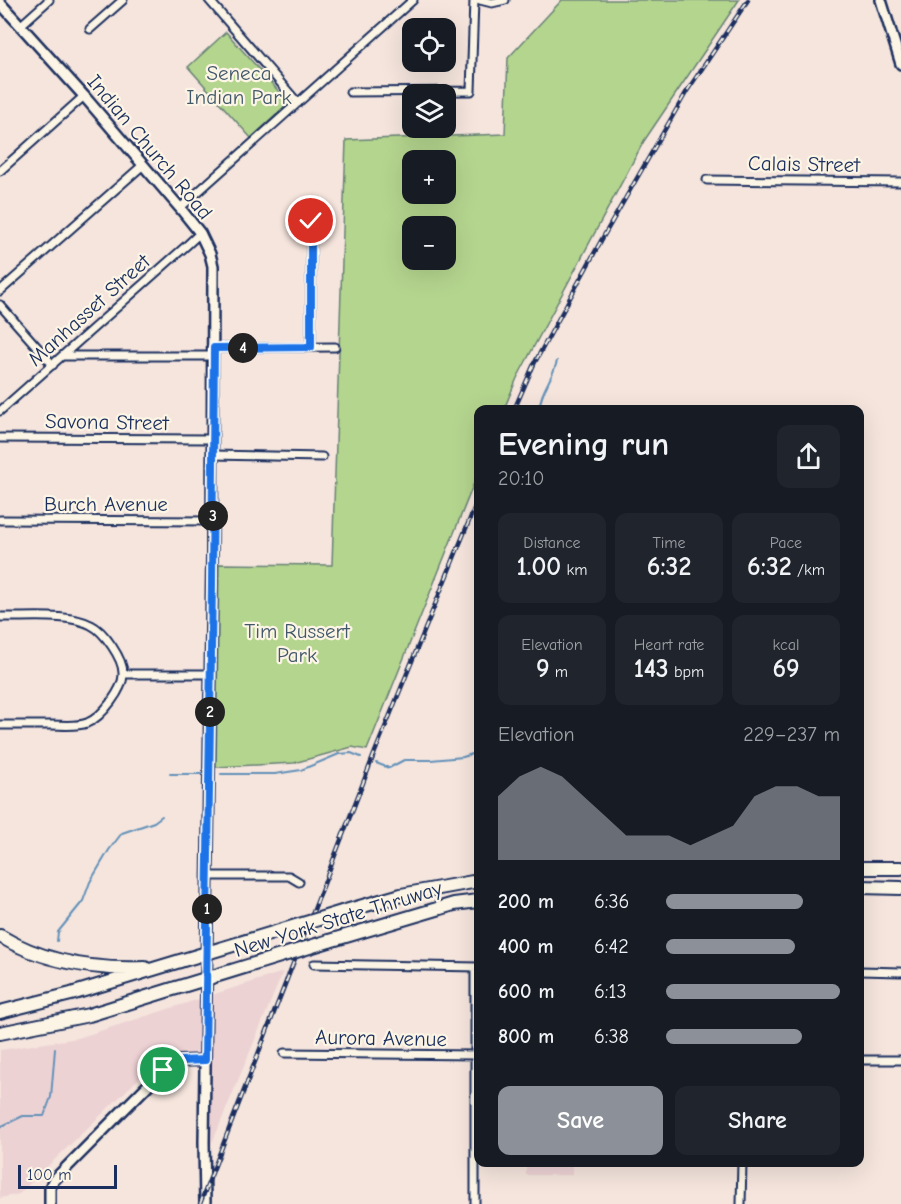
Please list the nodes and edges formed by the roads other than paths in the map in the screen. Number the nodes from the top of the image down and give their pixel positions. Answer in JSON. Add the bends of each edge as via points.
{"nodes":[{"id":1,"x":49,"y":0,"type":"edge"},
{"id":2,"x":123,"y":0,"type":"edge"},
{"id":3,"x":209,"y":0,"type":"edge"},
{"id":4,"x":413,"y":0,"type":"edge"},
{"id":5,"x":474,"y":0,"type":"edge"},
{"id":6,"x":480,"y":0,"type":"edge"},
{"id":7,"x":504,"y":0,"type":"edge"},
{"id":8,"x":881,"y":0,"type":"edge"},
{"id":9,"x":0,"y":3,"type":"edge"},
{"id":10,"x":20,"y":26,"type":"junction"},
{"id":11,"x":90,"y":29,"type":"dead end"},
{"id":12,"x":899,"y":50,"type":"edge"},
{"id":13,"x":901,"y":64,"type":"edge"},
{"id":14,"x":350,"y":92,"type":"dead end"},
{"id":15,"x":84,"y":96,"type":"junction"},
{"id":16,"x":298,"y":103,"type":"junction"},
{"id":17,"x":143,"y":165,"type":"junction"},
{"id":18,"x":2,"y":166,"type":"edge"},
{"id":19,"x":707,"y":180,"type":"dead end"},
{"id":20,"x":901,"y":182,"type":"edge"},
{"id":21,"x":180,"y":208,"type":"junction"},
{"id":22,"x":311,"y":221,"type":"dead end"},
{"id":23,"x":200,"y":232,"type":"junction"},
{"id":24,"x":0,"y":291,"type":"edge"},
{"id":25,"x":0,"y":304,"type":"edge"},
{"id":26,"x":311,"y":347,"type":"junction"},
{"id":27,"x":335,"y":347,"type":"dead end"},
{"id":28,"x":214,"y":352,"type":"junction"},
{"id":29,"x":63,"y":356,"type":"junction"},
{"id":30,"x":52,"y":365,"type":"junction"},
{"id":31,"x":0,"y":411,"type":"edge"},
{"id":32,"x":0,"y":438,"type":"edge"},
{"id":33,"x":213,"y":439,"type":"junction"},
{"id":34,"x":213,"y":455,"type":"junction"},
{"id":35,"x":322,"y":457,"type":"dead end"},
{"id":36,"x":0,"y":520,"type":"edge"},
{"id":37,"x":213,"y":521,"type":"junction"},
{"id":38,"x":0,"y":617,"type":"edge"},
{"id":39,"x":124,"y":674,"type":"junction"},
{"id":40,"x":211,"y":674,"type":"junction"},
{"id":41,"x":0,"y":725,"type":"edge"},
{"id":42,"x":864,"y":868,"type":"edge"},
{"id":43,"x":901,"y":868,"type":"edge"},
{"id":44,"x":208,"y":876,"type":"junction"},
{"id":45,"x":298,"y":882,"type":"dead end"},
{"id":46,"x":474,"y":882,"type":"edge"},
{"id":47,"x":864,"y":887,"type":"edge"},
{"id":48,"x":901,"y":888,"type":"edge"},
{"id":49,"x":474,"y":902,"type":"edge"},
{"id":50,"x":0,"y":936,"type":"edge"},
{"id":51,"x":314,"y":964,"type":"dead end"},
{"id":52,"x":162,"y":967,"type":"junction"},
{"id":53,"x":474,"y":967,"type":"edge"},
{"id":54,"x":864,"y":971,"type":"edge"},
{"id":55,"x":901,"y":972,"type":"edge"},
{"id":56,"x":0,"y":1012,"type":"edge"},
{"id":57,"x":0,"y":1033,"type":"edge"},
{"id":58,"x":284,"y":1053,"type":"dead end"},
{"id":59,"x":474,"y":1055,"type":"edge"},
{"id":60,"x":205,"y":1060,"type":"junction"},
{"id":61,"x":864,"y":1060,"type":"edge"},
{"id":62,"x":901,"y":1060,"type":"edge"},
{"id":63,"x":475,"y":1167,"type":"edge"},
{"id":64,"x":742,"y":1167,"type":"edge"},
{"id":65,"x":50,"y":1204,"type":"edge"},
{"id":66,"x":205,"y":1204,"type":"edge"},
{"id":67,"x":475,"y":1204,"type":"edge"},
{"id":68,"x":741,"y":1204,"type":"edge"}],
"edges":[{"from":1,"to":10,"type":"street"},
{"from":2,"to":11,"type":"street"},
{"from":3,"to":16,"type":"street"},
{"from":4,"to":16,"type":"street"},
{"from":5,"to":14,"type":"street","via":[[471,91]]},
{"from":6,"to":7,"type":"street"},
{"from":8,"to":12,"type":"street"},
{"from":9,"to":10,"type":"street","name":"Indian Church Road"},
{"from":10,"to":15,"type":"street","name":"Indian Church Road"},
{"from":12,"to":13,"type":"street"},
{"from":15,"to":17,"type":"street","name":"Indian Church Road"},
{"from":15,"to":18,"type":"street"},
{"from":16,"to":21,"type":"street"},
{"from":17,"to":21,"type":"street","name":"Indian Church Road"},
{"from":17,"to":24,"type":"street"},
{"from":19,"to":20,"type":"street","name":"Calais Street"},
{"from":21,"to":23,"type":"street","name":"Indian Church Road"},
{"from":22,"to":26,"type":"street"},
{"from":23,"to":28,"type":"street","name":"Indian Church Road","via":[[214,272]]},
{"from":23,"to":29,"type":"street","name":"Manhasset Street"},
{"from":25,"to":30,"type":"street"},
{"from":26,"to":27,"type":"street"},
{"from":26,"to":28,"type":"street"},
{"from":28,"to":29,"type":"street"},
{"from":28,"to":33,"type":"street","name":"Indian Church Road"},
{"from":29,"to":30,"type":"street","name":"Manhasset Street"},
{"from":30,"to":31,"type":"street","name":"Manhasset Street"},
{"from":32,"to":33,"type":"street","name":"Savona Street"},
{"from":33,"to":34,"type":"street","name":"Indian Church Road"},
{"from":34,"to":35,"type":"street"},
{"from":34,"to":37,"type":"street","name":"Indian Church Road"},
{"from":36,"to":37,"type":"street","name":"Burch Avenue"},
{"from":37,"to":40,"type":"street","name":"Indian Church Road"},
{"from":38,"to":39,"type":"street","via":[[62,618],[92,625],[113,648]]},
{"from":39,"to":40,"type":"street"},
{"from":39,"to":41,"type":"street","via":[[110,704],[86,723]]},
{"from":40,"to":44,"type":"street","name":"Indian Church Road"},
{"from":42,"to":43,"type":"highway"},
{"from":44,"to":45,"type":"street","via":[[289,876]]},
{"from":44,"to":60,"type":"street","name":"Indian Church Road"},
{"from":46,"to":52,"type":"highway","name":"New York State Thruway","bridge":true,"via":[[401,895]]},
{"from":47,"to":48,"type":"highway"},
{"from":49,"to":57,"type":"highway","name":"New York State Thruway","bridge":true,"via":[[329,940],[89,1015]]},
{"from":50,"to":52,"type":"highway","via":[[67,962],[120,968]]},
{"from":51,"to":53,"type":"street"},
{"from":52,"to":56,"type":"highway","name":"New York State Thruway"},
{"from":54,"to":55,"type":"street"},
{"from":58,"to":59,"type":"street","name":"Aurora Avenue"},
{"from":60,"to":65,"type":"street","via":[[171,1063],[163,1070],[53,1181]]},
{"from":60,"to":66,"type":"street","name":"Indian Church Road"},
{"from":61,"to":62,"type":"street"},
{"from":63,"to":67,"type":"street"},
{"from":64,"to":68,"type":"street"}]}
